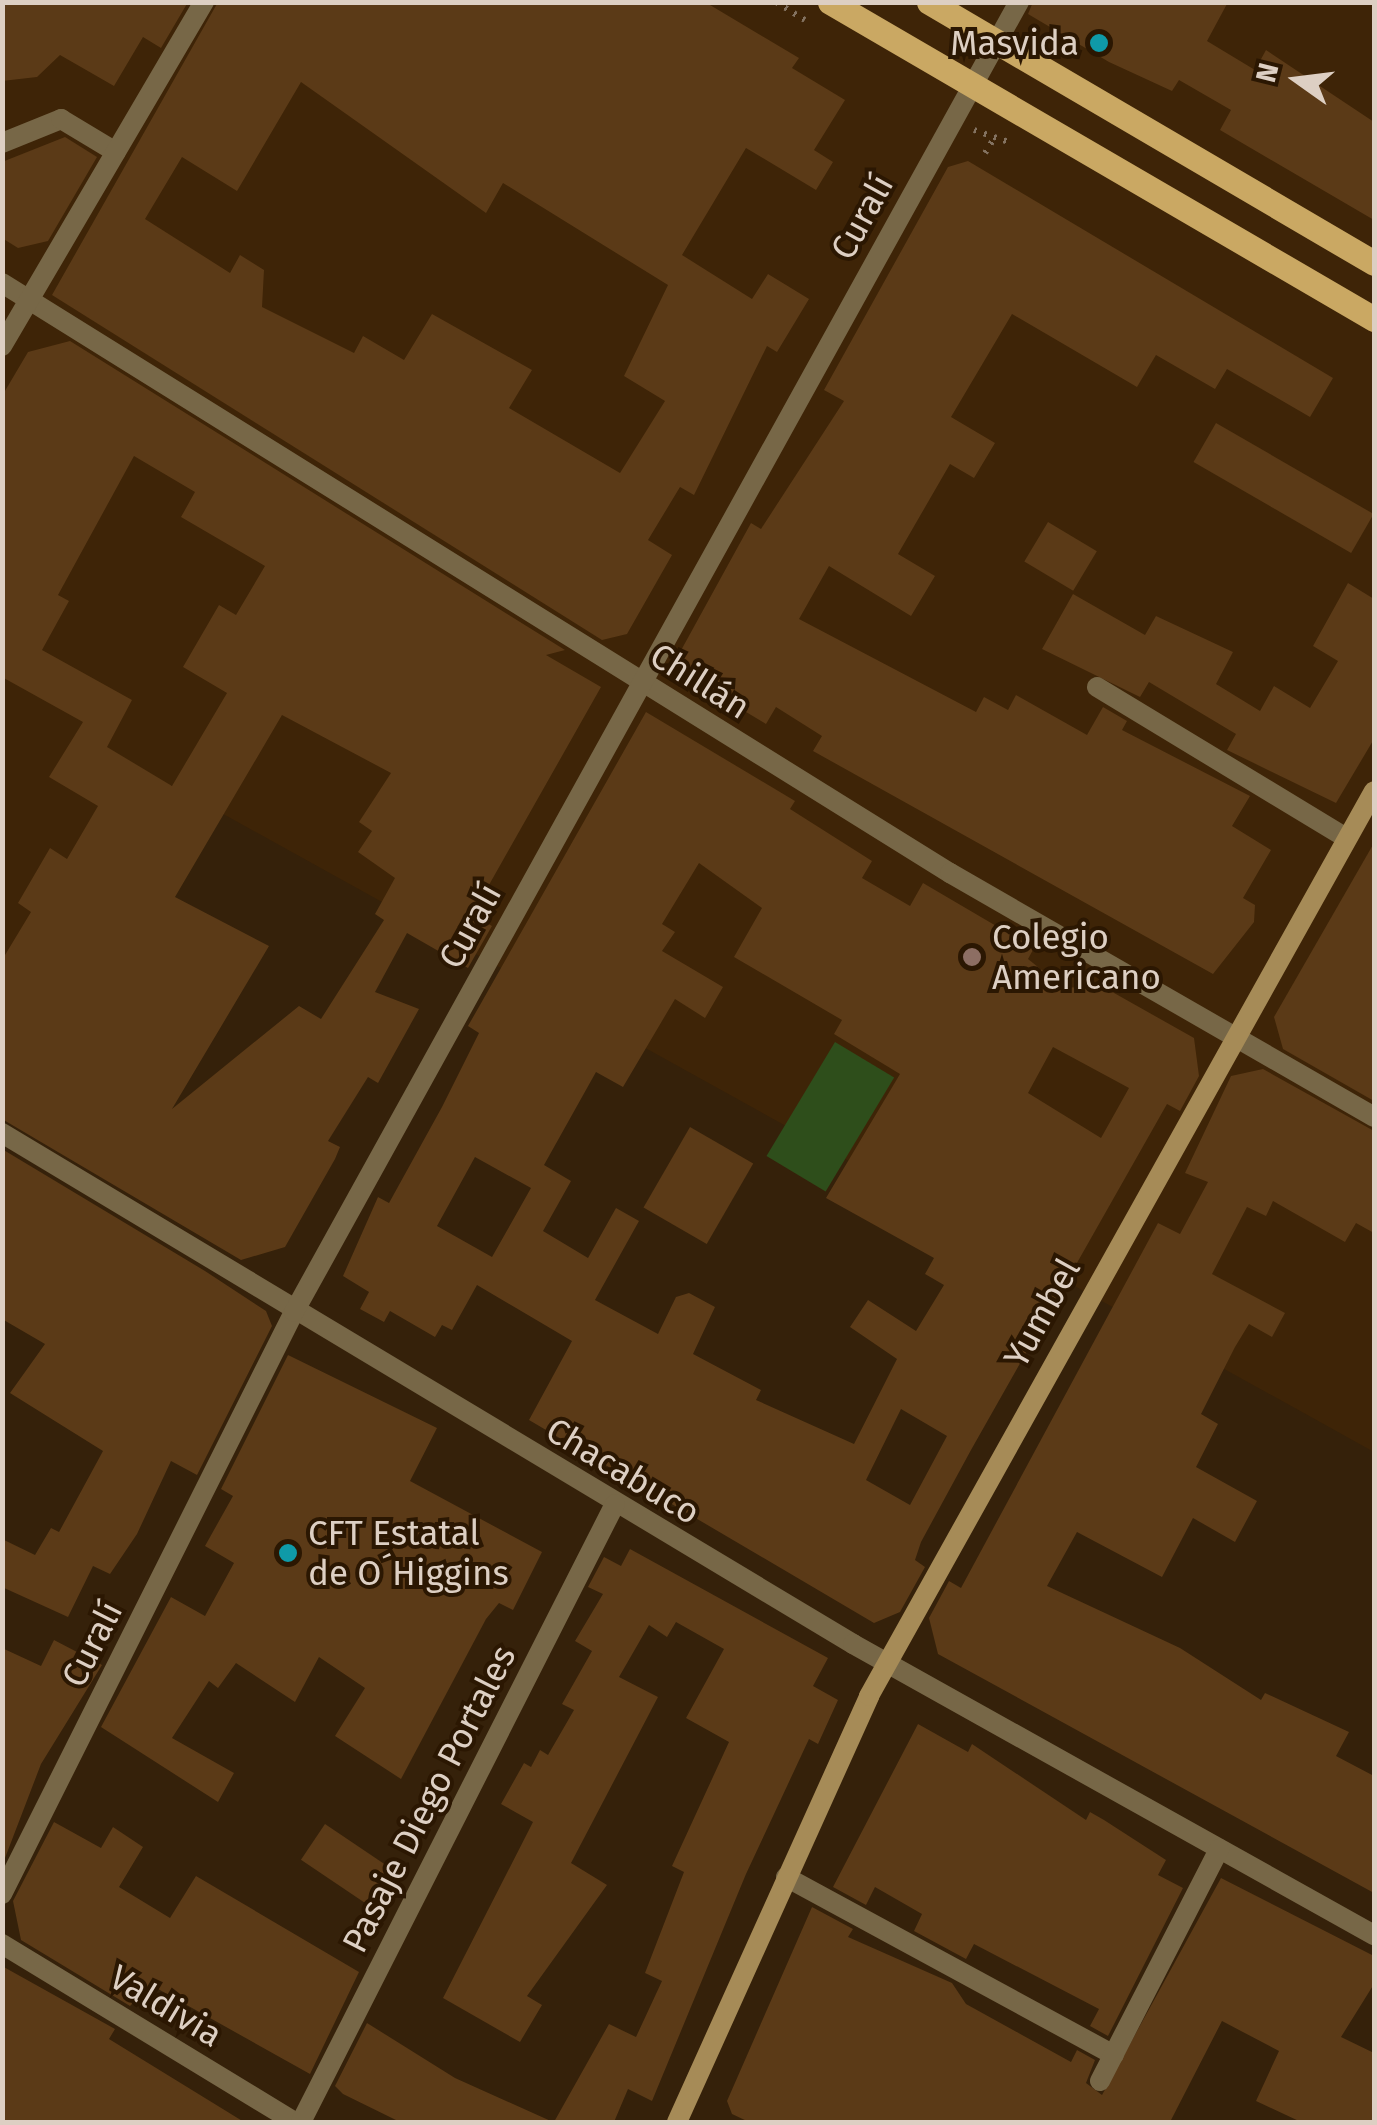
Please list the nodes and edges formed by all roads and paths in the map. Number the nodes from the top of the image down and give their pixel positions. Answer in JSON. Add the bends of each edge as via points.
{"nodes":[{"id":1,"x":204,"y":2,"type":"edge"},
{"id":2,"x":830,"y":2,"type":"edge"},
{"id":3,"x":929,"y":2,"type":"edge"},
{"id":4,"x":1019,"y":2,"type":"edge"},
{"id":5,"x":998,"y":42,"type":"junction"},
{"id":6,"x":973,"y":85,"type":"junction"},
{"id":7,"x":2,"y":143,"type":"edge"},
{"id":8,"x":116,"y":152,"type":"junction"},
{"id":9,"x":1374,"y":263,"type":"edge"},
{"id":10,"x":2,"y":283,"type":"edge"},
{"id":11,"x":27,"y":302,"type":"junction"},
{"id":12,"x":1374,"y":319,"type":"edge"},
{"id":13,"x":2,"y":346,"type":"edge"},
{"id":14,"x":642,"y":683,"type":"junction"},
{"id":15,"x":1097,"y":687,"type":"dead end"},
{"id":16,"x":1374,"y":792,"type":"edge"},
{"id":17,"x":1346,"y":838,"type":"junction"},
{"id":18,"x":1229,"y":1040,"type":"junction"},
{"id":19,"x":1374,"y":1118,"type":"edge"},
{"id":20,"x":2,"y":1133,"type":"edge"},
{"id":21,"x":294,"y":1312,"type":"junction"},
{"id":22,"x":615,"y":1504,"type":"junction"},
{"id":23,"x":886,"y":1664,"type":"junction"},
{"id":24,"x":1219,"y":1849,"type":"junction"},
{"id":25,"x":786,"y":1877,"type":"junction"},
{"id":26,"x":2,"y":1894,"type":"edge"},
{"id":27,"x":1374,"y":1936,"type":"edge"},
{"id":28,"x":2,"y":1944,"type":"edge"},
{"id":29,"x":1114,"y":2055,"type":"junction"},
{"id":30,"x":1100,"y":2082,"type":"dead end"},
{"id":31,"x":298,"y":2122,"type":"edge"},
{"id":32,"x":676,"y":2122,"type":"edge"}],
"edges":[{"from":1,"to":8,"type":"street"},
{"from":2,"to":6,"type":"main road"},
{"from":3,"to":5,"type":"main road"},
{"from":4,"to":5,"type":"street","name":"Curalí"},
{"from":5,"to":6,"type":"street","name":"Curalí"},
{"from":5,"to":9,"type":"main road"},
{"from":6,"to":12,"type":"main road"},
{"from":6,"to":14,"type":"street","name":"Curalí"},
{"from":7,"to":8,"type":"street","via":[[61,119]]},
{"from":8,"to":11,"type":"street"},
{"from":10,"to":11,"type":"street","name":"Chillán"},
{"from":11,"to":13,"type":"street"},
{"from":11,"to":14,"type":"street","name":"Chillán"},
{"from":14,"to":18,"type":"street","name":"Chillán"},
{"from":14,"to":21,"type":"street","name":"Curalí"},
{"from":15,"to":17,"type":"street"},
{"from":16,"to":17,"type":"street","name":"Yumbel"},
{"from":17,"to":18,"type":"street","name":"Yumbel"},
{"from":18,"to":19,"type":"street","name":"Chillán"},
{"from":18,"to":23,"type":"street","name":"Yumbel"},
{"from":20,"to":21,"type":"street","name":"Chacabuco"},
{"from":21,"to":22,"type":"street","name":"Chacabuco"},
{"from":21,"to":26,"type":"street","name":"Curalí"},
{"from":22,"to":23,"type":"street","name":"Chacabuco"},
{"from":22,"to":31,"type":"street","name":"Pasaje Diego Portales"},
{"from":23,"to":24,"type":"street","name":"Chacabuco"},
{"from":23,"to":25,"type":"street","name":"Yumbel"},
{"from":24,"to":27,"type":"street","name":"Chacabuco"},
{"from":24,"to":29,"type":"street"},
{"from":25,"to":29,"type":"street"},
{"from":25,"to":32,"type":"street","name":"Yumbel"},
{"from":28,"to":31,"type":"street","name":"Valdivia"},
{"from":29,"to":30,"type":"street"}]}
